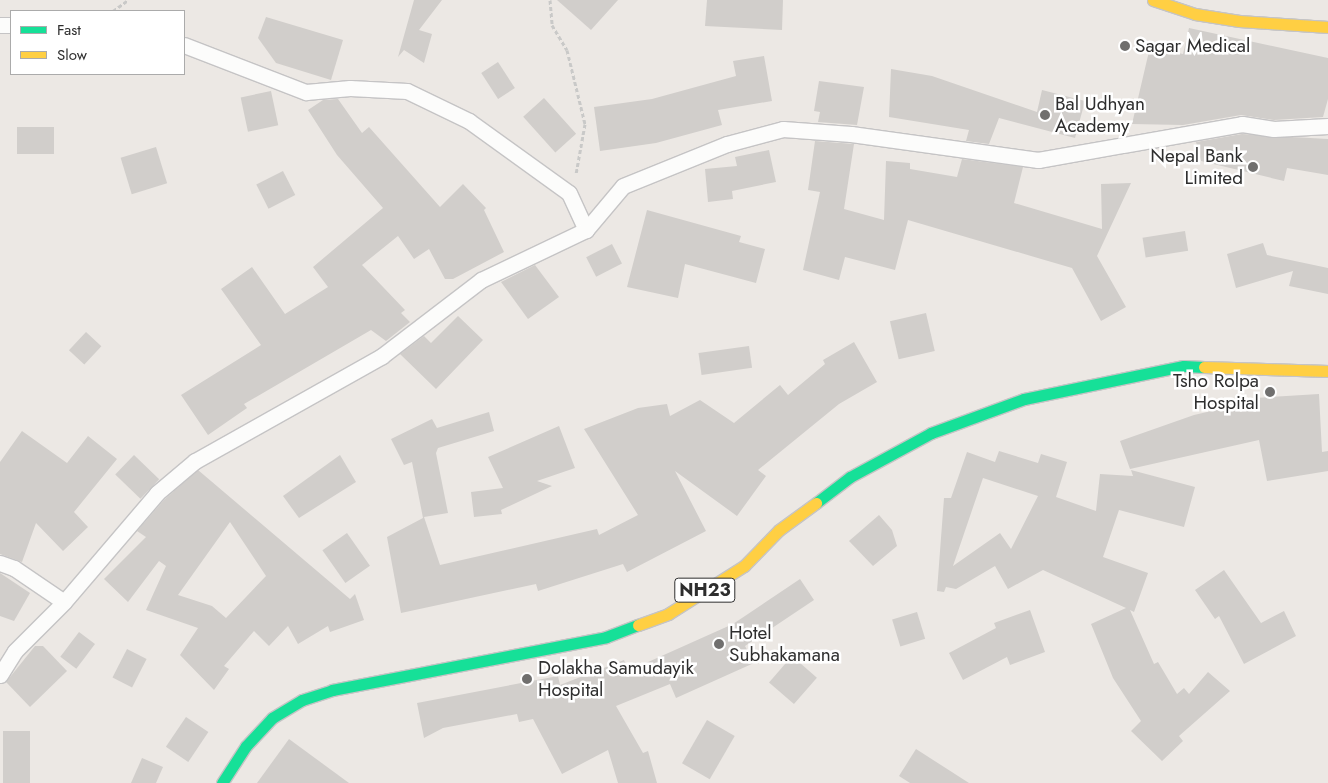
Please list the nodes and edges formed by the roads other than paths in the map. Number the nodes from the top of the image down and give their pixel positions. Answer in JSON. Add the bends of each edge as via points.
{"nodes":[{"id":1,"x":1153,"y":0,"type":"edge"},
{"id":2,"x":1328,"y":27,"type":"edge"},
{"id":3,"x":185,"y":45,"type":"edge"},
{"id":4,"x":1328,"y":126,"type":"edge"},
{"id":5,"x":586,"y":230,"type":"junction"},
{"id":6,"x":1328,"y":371,"type":"edge"},
{"id":7,"x":0,"y":563,"type":"edge"},
{"id":8,"x":64,"y":602,"type":"junction"},
{"id":9,"x":0,"y":675,"type":"edge"},
{"id":10,"x":222,"y":783,"type":"edge"}],
"edges":[{"from":1,"to":2,"type":"main road","via":[[1195,14],[1239,22]]},
{"from":3,"to":5,"type":"lane","via":[[306,92],[407,91],[469,121],[569,193]]},
{"from":4,"to":5,"type":"lane","via":[[1274,129],[1242,124],[1038,160],[852,134],[783,129],[727,144],[623,186]]},
{"from":5,"to":8,"type":"lane","via":[[480,280],[382,356],[195,461],[157,493]]},
{"from":6,"to":10,"type":"main road","number":"NH23","via":[[1184,366],[1024,400],[931,433],[850,477],[779,530],[744,566],[668,614],[606,637],[332,690],[302,700],[272,718],[246,746]]},
{"from":7,"to":8,"type":"lane","via":[[14,568]]},
{"from":8,"to":9,"type":"lane","via":[[15,651]]}]}
